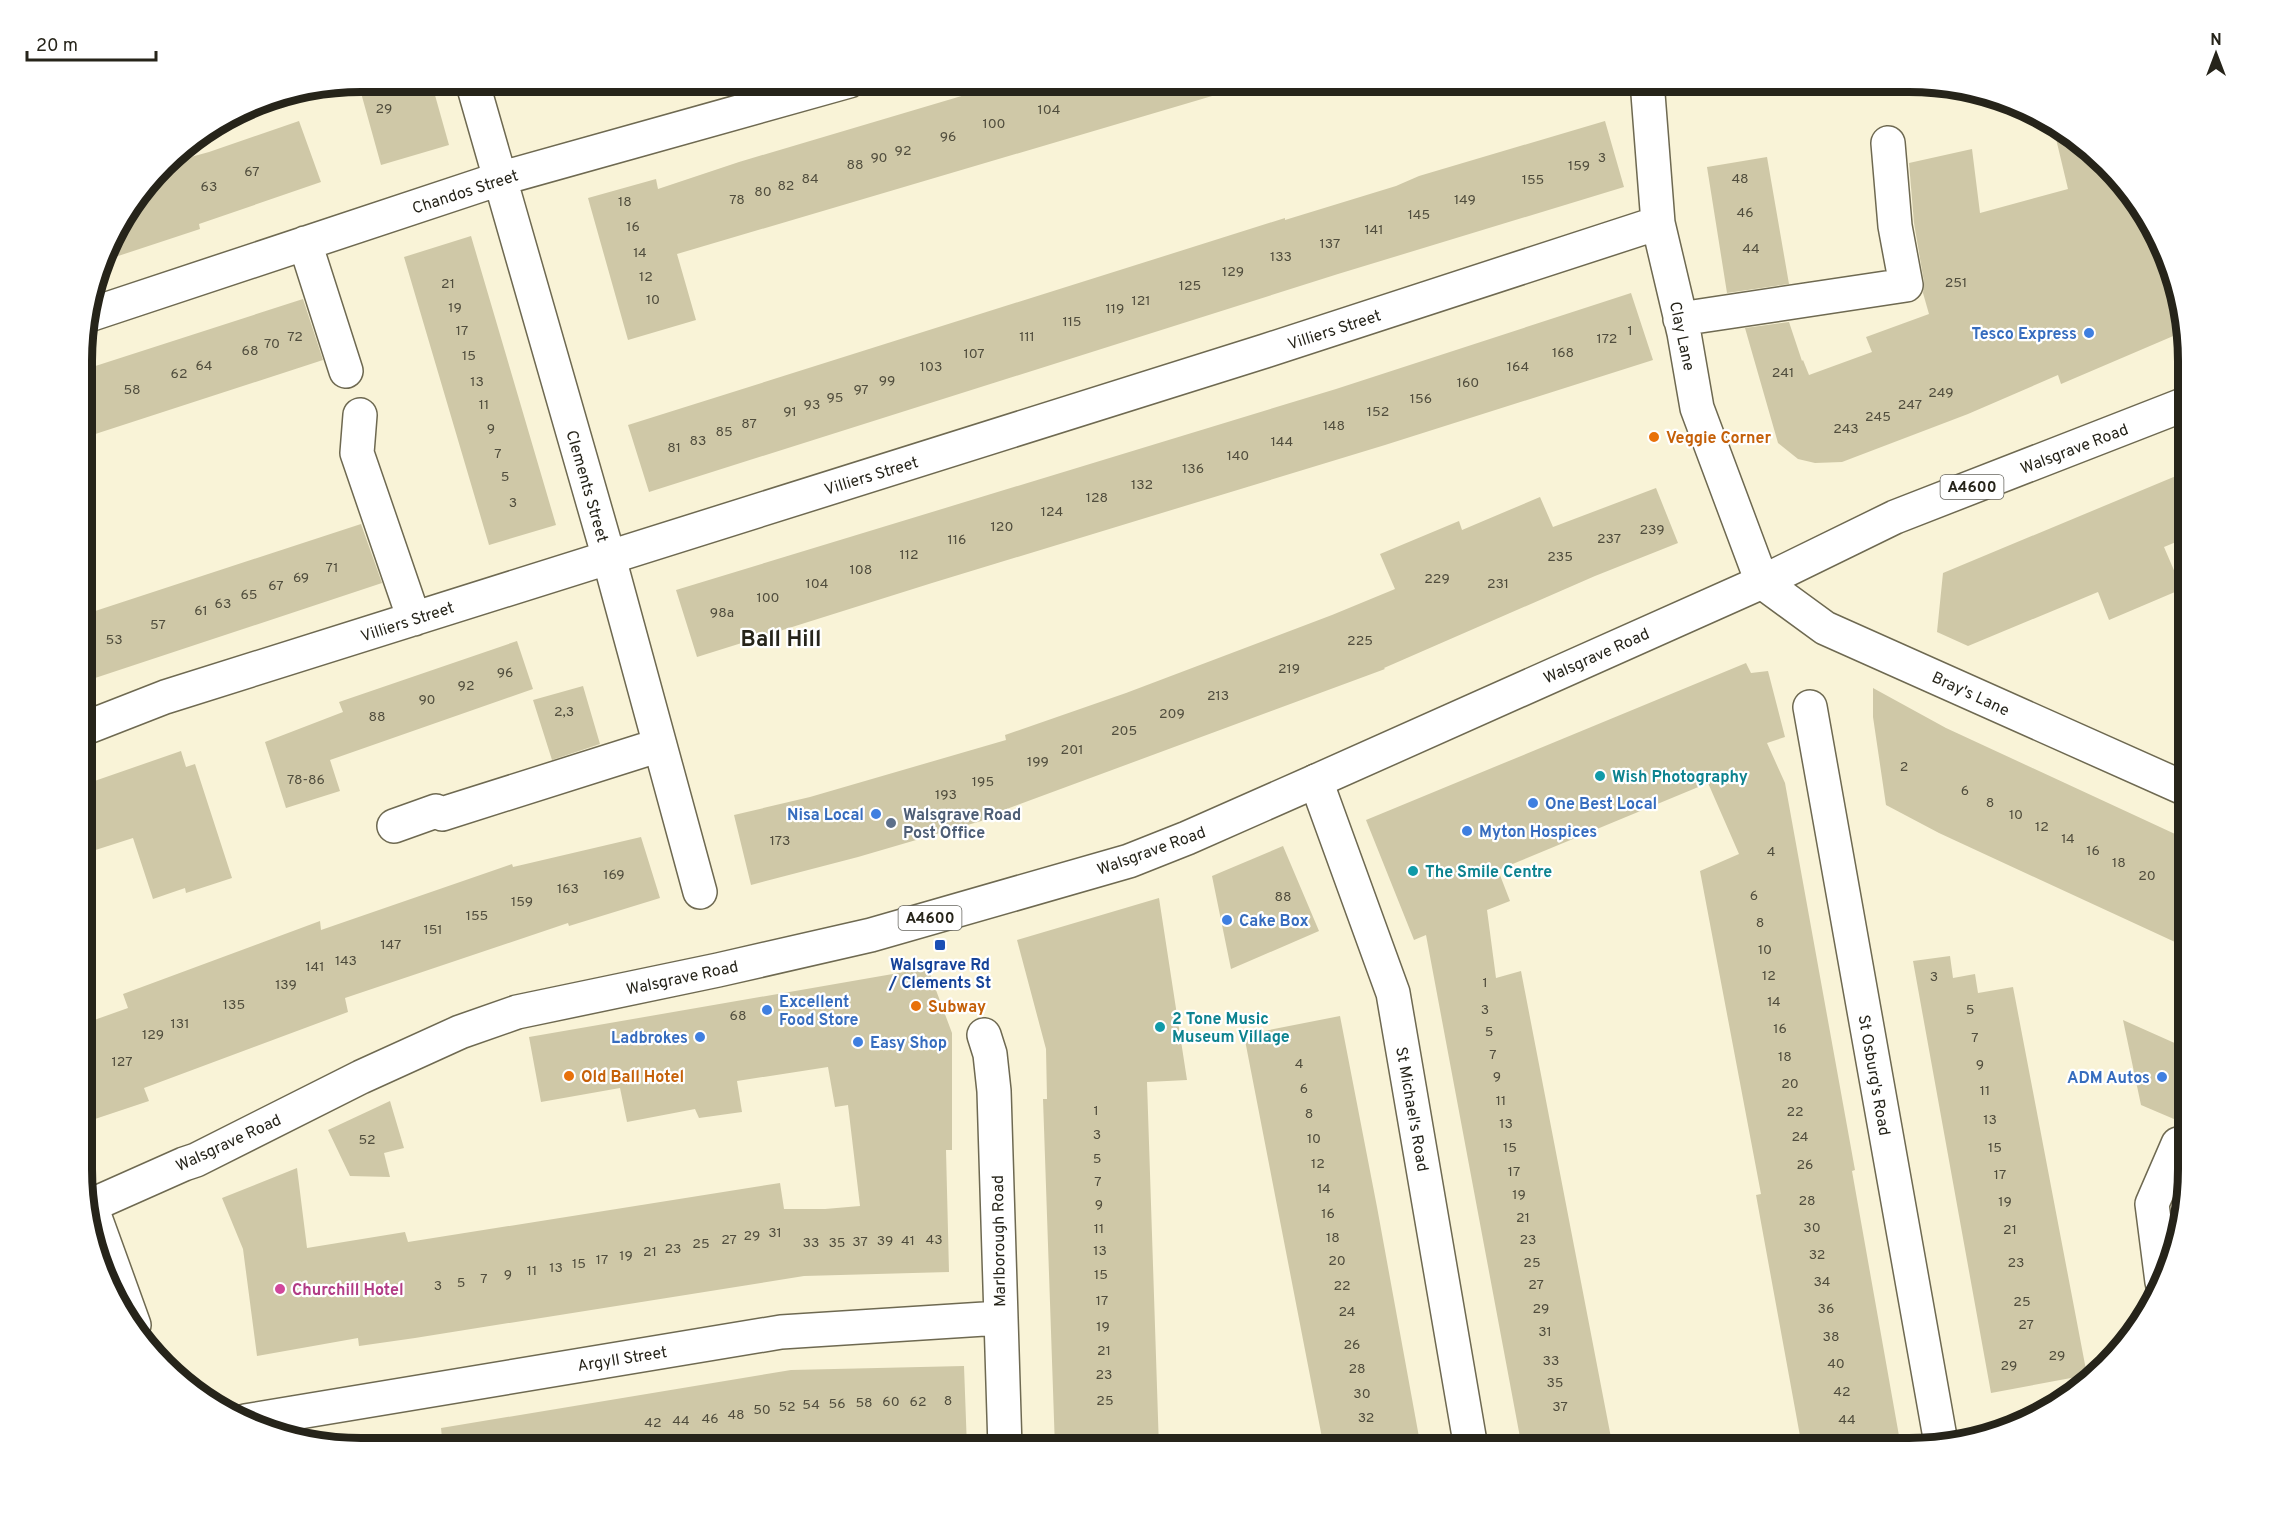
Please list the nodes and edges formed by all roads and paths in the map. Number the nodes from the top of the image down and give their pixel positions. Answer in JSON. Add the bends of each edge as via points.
{"nodes":[{"id":1,"x":475,"y":92,"type":"edge"},
{"id":2,"x":810,"y":92,"type":"edge"},
{"id":3,"x":1648,"y":92,"type":"edge"},
{"id":4,"x":1888,"y":143,"type":"dead end"},
{"id":5,"x":499,"y":179,"type":"junction"},
{"id":6,"x":1658,"y":222,"type":"junction"},
{"id":7,"x":305,"y":243,"type":"junction"},
{"id":8,"x":96,"y":313,"type":"edge"},
{"id":9,"x":1680,"y":319,"type":"junction"},
{"id":10,"x":346,"y":371,"type":"dead end"},
{"id":11,"x":2178,"y":407,"type":"edge"},
{"id":12,"x":360,"y":415,"type":"dead end"},
{"id":13,"x":609,"y":558,"type":"junction"},
{"id":14,"x":1762,"y":582,"type":"junction"},
{"id":15,"x":414,"y":619,"type":"junction"},
{"id":16,"x":1810,"y":707,"type":"dead end"},
{"id":17,"x":92,"y":725,"type":"edge"},
{"id":18,"x":660,"y":745,"type":"junction"},
{"id":19,"x":1316,"y":782,"type":"junction"},
{"id":20,"x":2178,"y":786,"type":"edge"},
{"id":21,"x":394,"y":826,"type":"dead end"},
{"id":22,"x":700,"y":892,"type":"dead end"},
{"id":23,"x":984,"y":1035,"type":"dead end"},
{"id":24,"x":2178,"y":1144,"type":"dead end"},
{"id":25,"x":94,"y":1204,"type":"edge"},
{"id":26,"x":104,"y":1248,"type":"edge"},
{"id":27,"x":2160,"y":1266,"type":"edge"},
{"id":28,"x":120,"y":1288,"type":"edge"},
{"id":29,"x":1000,"y":1318,"type":"junction"},
{"id":30,"x":261,"y":1418,"type":"edge"},
{"id":31,"x":1943,"y":1435,"type":"edge"},
{"id":32,"x":1005,"y":1438,"type":"edge"},
{"id":33,"x":1469,"y":1438,"type":"edge"}],
"edges":[{"from":1,"to":5,"type":"main road","name":"Clements Street"},
{"from":2,"to":5,"type":"main road","name":"Chandos Street"},
{"from":3,"to":6,"type":"main road","name":"Clay Lane"},
{"from":4,"to":9,"type":"main road","via":[[1895,226],[1906,285]]},
{"from":5,"to":7,"type":"main road","name":"Chandos Street"},
{"from":5,"to":13,"type":"main road","name":"Clements Street"},
{"from":6,"to":9,"type":"main road","name":"Clay Lane"},
{"from":6,"to":13,"type":"main road","name":"Villiers Street","via":[[1254,355]]},
{"from":7,"to":8,"type":"main road","name":"Chandos Street"},
{"from":7,"to":10,"type":"main road"},
{"from":9,"to":14,"type":"main road","name":"Clay Lane","via":[[1698,408]]},
{"from":11,"to":14,"type":"main road","name":"Walsgrave Road","number":"A4600","via":[[1895,518]]},
{"from":12,"to":15,"type":"main road","via":[[357,453]]},
{"from":13,"to":15,"type":"main road","name":"Villiers Street"},
{"from":13,"to":18,"type":"main road","name":"Clements Street"},
{"from":14,"to":19,"type":"main road","name":"Walsgrave Road","number":"A4600"},
{"from":14,"to":20,"type":"main road","name":"Bray's Lane","via":[[1825,628]]},
{"from":15,"to":17,"type":"main road","name":"Villiers Street","via":[[165,697]]},
{"from":16,"to":31,"type":"main road","name":"St Osburg's Road"},
{"from":18,"to":21,"type":"main road"},
{"from":18,"to":22,"type":"main road","name":"Clements Street"},
{"from":19,"to":25,"type":"main road","name":"Walsgrave Road","number":"A4600","via":[[1118,865],[871,935],[517,1012],[460,1032],[361,1077],[196,1160]]},
{"from":19,"to":33,"type":"main road","name":"St Michael's Road","via":[[1394,993]]},
{"from":23,"to":29,"type":"main road","name":"Marlborough Road","via":[[994,1091]]},
{"from":24,"to":27,"type":"main road","via":[[2151,1204]]},
{"from":26,"to":28,"type":"main road"},
{"from":29,"to":30,"type":"main road","name":"Argyll Street","via":[[781,1332]]},
{"from":29,"to":32,"type":"main road","name":"Marlborough Road"}]}
